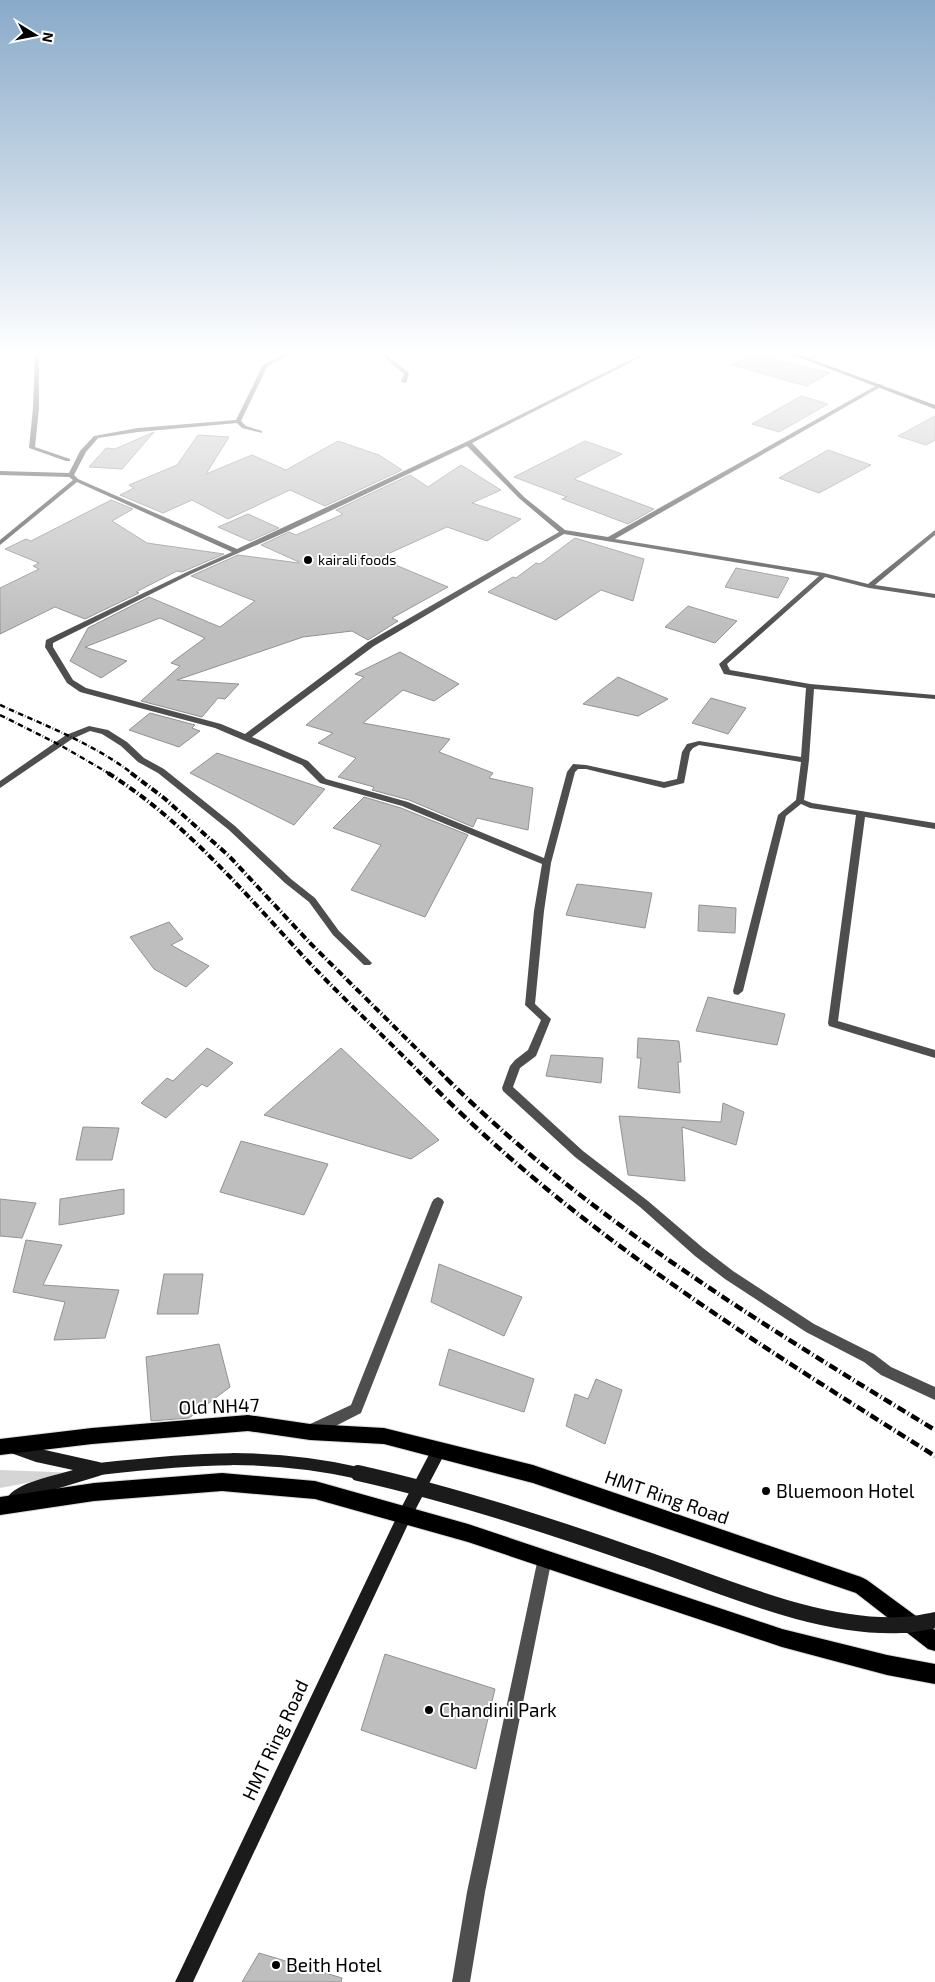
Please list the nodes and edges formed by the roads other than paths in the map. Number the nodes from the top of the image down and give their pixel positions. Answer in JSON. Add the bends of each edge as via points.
{"nodes":[{"id":1,"x":32,"y":445,"type":"edge"},
{"id":2,"x":88,"y":445,"type":"edge"},
{"id":3,"x":461,"y":445,"type":"edge"},
{"id":4,"x":471,"y":445,"type":"edge"},
{"id":5,"x":774,"y":445,"type":"edge"},
{"id":6,"x":68,"y":460,"type":"dead end"},
{"id":7,"x":0,"y":473,"type":"edge"},
{"id":8,"x":71,"y":475,"type":"junction"},
{"id":9,"x":76,"y":480,"type":"junction"},
{"id":10,"x":563,"y":532,"type":"junction"},
{"id":11,"x":935,"y":532,"type":"edge"},
{"id":12,"x":608,"y":540,"type":"junction"},
{"id":13,"x":0,"y":544,"type":"edge"},
{"id":14,"x":238,"y":552,"type":"junction"},
{"id":15,"x":824,"y":575,"type":"junction"},
{"id":16,"x":869,"y":586,"type":"junction"},
{"id":17,"x":935,"y":596,"type":"edge"},
{"id":18,"x":810,"y":686,"type":"junction"},
{"id":19,"x":935,"y":697,"type":"edge"},
{"id":20,"x":246,"y":737,"type":"junction"},
{"id":21,"x":805,"y":760,"type":"junction"},
{"id":22,"x":0,"y":785,"type":"edge"},
{"id":23,"x":800,"y":801,"type":"junction"},
{"id":24,"x":861,"y":814,"type":"junction"},
{"id":25,"x":935,"y":826,"type":"edge"},
{"id":26,"x":547,"y":863,"type":"junction"},
{"id":27,"x":367,"y":963,"type":"dead end"},
{"id":28,"x":738,"y":991,"type":"dead end"},
{"id":29,"x":935,"y":1054,"type":"edge"},
{"id":30,"x":438,"y":1202,"type":"dead end"},
{"id":31,"x":935,"y":1394,"type":"edge"},
{"id":32,"x":310,"y":1432,"type":"junction"},
{"id":33,"x":5,"y":1447,"type":"edge"},
{"id":34,"x":439,"y":1450,"type":"junction"},
{"id":35,"x":100,"y":1469,"type":"junction"},
{"id":36,"x":1,"y":1506,"type":"edge"},
{"id":37,"x":405,"y":1516,"type":"junction"},
{"id":38,"x":545,"y":1558,"type":"junction"},
{"id":39,"x":935,"y":1620,"type":"edge"},
{"id":40,"x":935,"y":1642,"type":"edge"},
{"id":41,"x":935,"y":1674,"type":"edge"},
{"id":42,"x":184,"y":1982,"type":"edge"},
{"id":43,"x":461,"y":1982,"type":"edge"}],
"edges":[{"from":1,"to":6,"type":"street"},
{"from":2,"to":8,"type":"street"},
{"from":3,"to":14,"type":"street"},
{"from":4,"to":10,"type":"street","via":[[522,498]]},
{"from":5,"to":12,"type":"street"},
{"from":7,"to":8,"type":"street"},
{"from":8,"to":9,"type":"street"},
{"from":9,"to":13,"type":"street"},
{"from":9,"to":14,"type":"street"},
{"from":10,"to":12,"type":"street"},
{"from":10,"to":20,"type":"street","via":[[371,644]]},
{"from":11,"to":16,"type":"street"},
{"from":12,"to":15,"type":"street"},
{"from":14,"to":20,"type":"street","via":[[58,637],[49,642],[49,648],[70,681],[83,690],[218,726]]},
{"from":15,"to":16,"type":"street"},
{"from":15,"to":18,"type":"street","via":[[723,664],[727,672]]},
{"from":16,"to":17,"type":"street"},
{"from":18,"to":19,"type":"street"},
{"from":18,"to":21,"type":"street"},
{"from":20,"to":26,"type":"street","via":[[305,763],[323,781],[405,804]]},
{"from":21,"to":23,"type":"street"},
{"from":21,"to":26,"type":"street","via":[[699,743],[690,746],[686,752],[681,781],[664,785],[576,766],[571,772]]},
{"from":22,"to":27,"type":"street","via":[[69,737],[89,728],[105,732],[232,828],[312,900],[336,933]]},
{"from":23,"to":24,"type":"street"},
{"from":23,"to":28,"type":"street","via":[[782,815]]},
{"from":24,"to":25,"type":"street"},
{"from":24,"to":29,"type":"street","via":[[833,1023]]},
{"from":26,"to":31,"type":"street","via":[[530,1005],[546,1019],[532,1054],[521,1061],[510,1075],[508,1088],[579,1154],[729,1275],[810,1328],[869,1358],[886,1371]]},
{"from":30,"to":32,"type":"street","via":[[356,1410]]},
{"from":32,"to":33,"type":"main road","name":"Old NH47","via":[[248,1423]]},
{"from":32,"to":34,"type":"main road","name":"Old NH47","via":[[384,1436]]},
{"from":33,"to":35,"type":"main road"},
{"from":34,"to":37,"type":"main road","name":"HMT Ring Road"},
{"from":34,"to":40,"type":"main road","name":"HMT Ring Road","via":[[533,1474],[861,1586]]},
{"from":35,"to":36,"type":"main road","via":[[30,1490]]},
{"from":35,"to":39,"type":"main road","bridge":true,"via":[[216,1458],[257,1458],[316,1465],[403,1484],[545,1526],[740,1592],[838,1620],[898,1626]]},
{"from":36,"to":37,"type":"main road","via":[[94,1492],[222,1482],[315,1490]]},
{"from":37,"to":38,"type":"main road"},
{"from":37,"to":42,"type":"main road","name":"HMT Ring Road"},
{"from":38,"to":41,"type":"main road","via":[[782,1638]]},
{"from":38,"to":43,"type":"street","via":[[476,1892]]}]}
